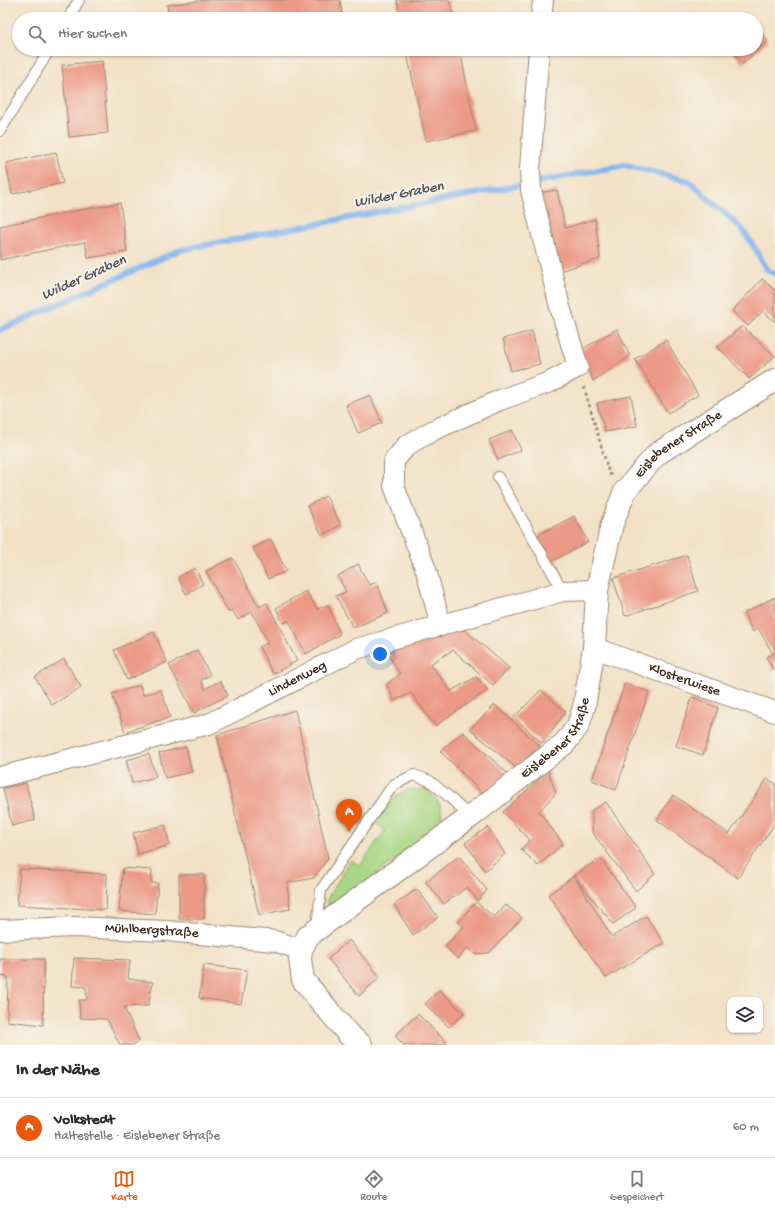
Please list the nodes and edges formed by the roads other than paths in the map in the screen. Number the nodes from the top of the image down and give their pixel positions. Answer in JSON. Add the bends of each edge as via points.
{"nodes":[{"id":1,"x":79,"y":0,"type":"edge"},
{"id":2,"x":543,"y":0,"type":"edge"},
{"id":3,"x":72,"y":12,"type":"edge"},
{"id":4,"x":542,"y":12,"type":"edge"},
{"id":5,"x":46,"y":56,"type":"edge"},
{"id":6,"x":538,"y":56,"type":"edge"},
{"id":7,"x":0,"y":131,"type":"edge"},
{"id":8,"x":775,"y":380,"type":"edge"},
{"id":9,"x":498,"y":478,"type":"dead end"},
{"id":10,"x":597,"y":590,"type":"junction"},
{"id":11,"x":563,"y":591,"type":"junction"},
{"id":12,"x":441,"y":626,"type":"junction"},
{"id":13,"x":594,"y":648,"type":"junction"},
{"id":14,"x":775,"y":712,"type":"edge"},
{"id":15,"x":0,"y":777,"type":"edge"},
{"id":16,"x":470,"y":817,"type":"junction"},
{"id":17,"x":316,"y":929,"type":"junction"},
{"id":18,"x":0,"y":930,"type":"edge"},
{"id":19,"x":302,"y":950,"type":"junction"},
{"id":20,"x":361,"y":1045,"type":"edge"}],
"edges":[{"from":1,"to":3,"type":"lane"},
{"from":2,"to":4,"type":"street"},
{"from":5,"to":7,"type":"lane"},
{"from":6,"to":12,"type":"street","via":[[530,169],[531,190],[578,367],[550,382],[500,400],[434,430],[407,445],[394,461],[394,486],[426,570]]},
{"from":8,"to":10,"type":"main road","name":"Eislebener Straße","via":[[657,454],[625,491],[612,524]]},
{"from":9,"to":11,"type":"lane"},
{"from":10,"to":11,"type":"street","name":"Lindenweg"},
{"from":10,"to":13,"type":"main road","name":"Eislebener Straße"},
{"from":11,"to":12,"type":"street","name":"Lindenweg"},
{"from":12,"to":15,"type":"street","name":"Lindenweg","via":[[356,649],[209,724]]},
{"from":13,"to":14,"type":"street","name":"Klosterwiese"},
{"from":13,"to":16,"type":"main road","name":"Eislebener Straße","via":[[584,707],[578,726],[565,743]]},
{"from":16,"to":17,"type":"main road","name":"Eislebener Straße"},
{"from":16,"to":17,"type":"lane","via":[[430,781],[414,775],[393,785],[321,890]]},
{"from":17,"to":19,"type":"main road","name":"Eislebener Straße","via":[[308,936]]},
{"from":18,"to":19,"type":"street","name":"Mühlbergstraße","via":[[74,926],[166,931],[275,941]]},
{"from":19,"to":20,"type":"main road","name":"Eislebener Straße","via":[[300,959],[303,980],[349,1035]]}]}
